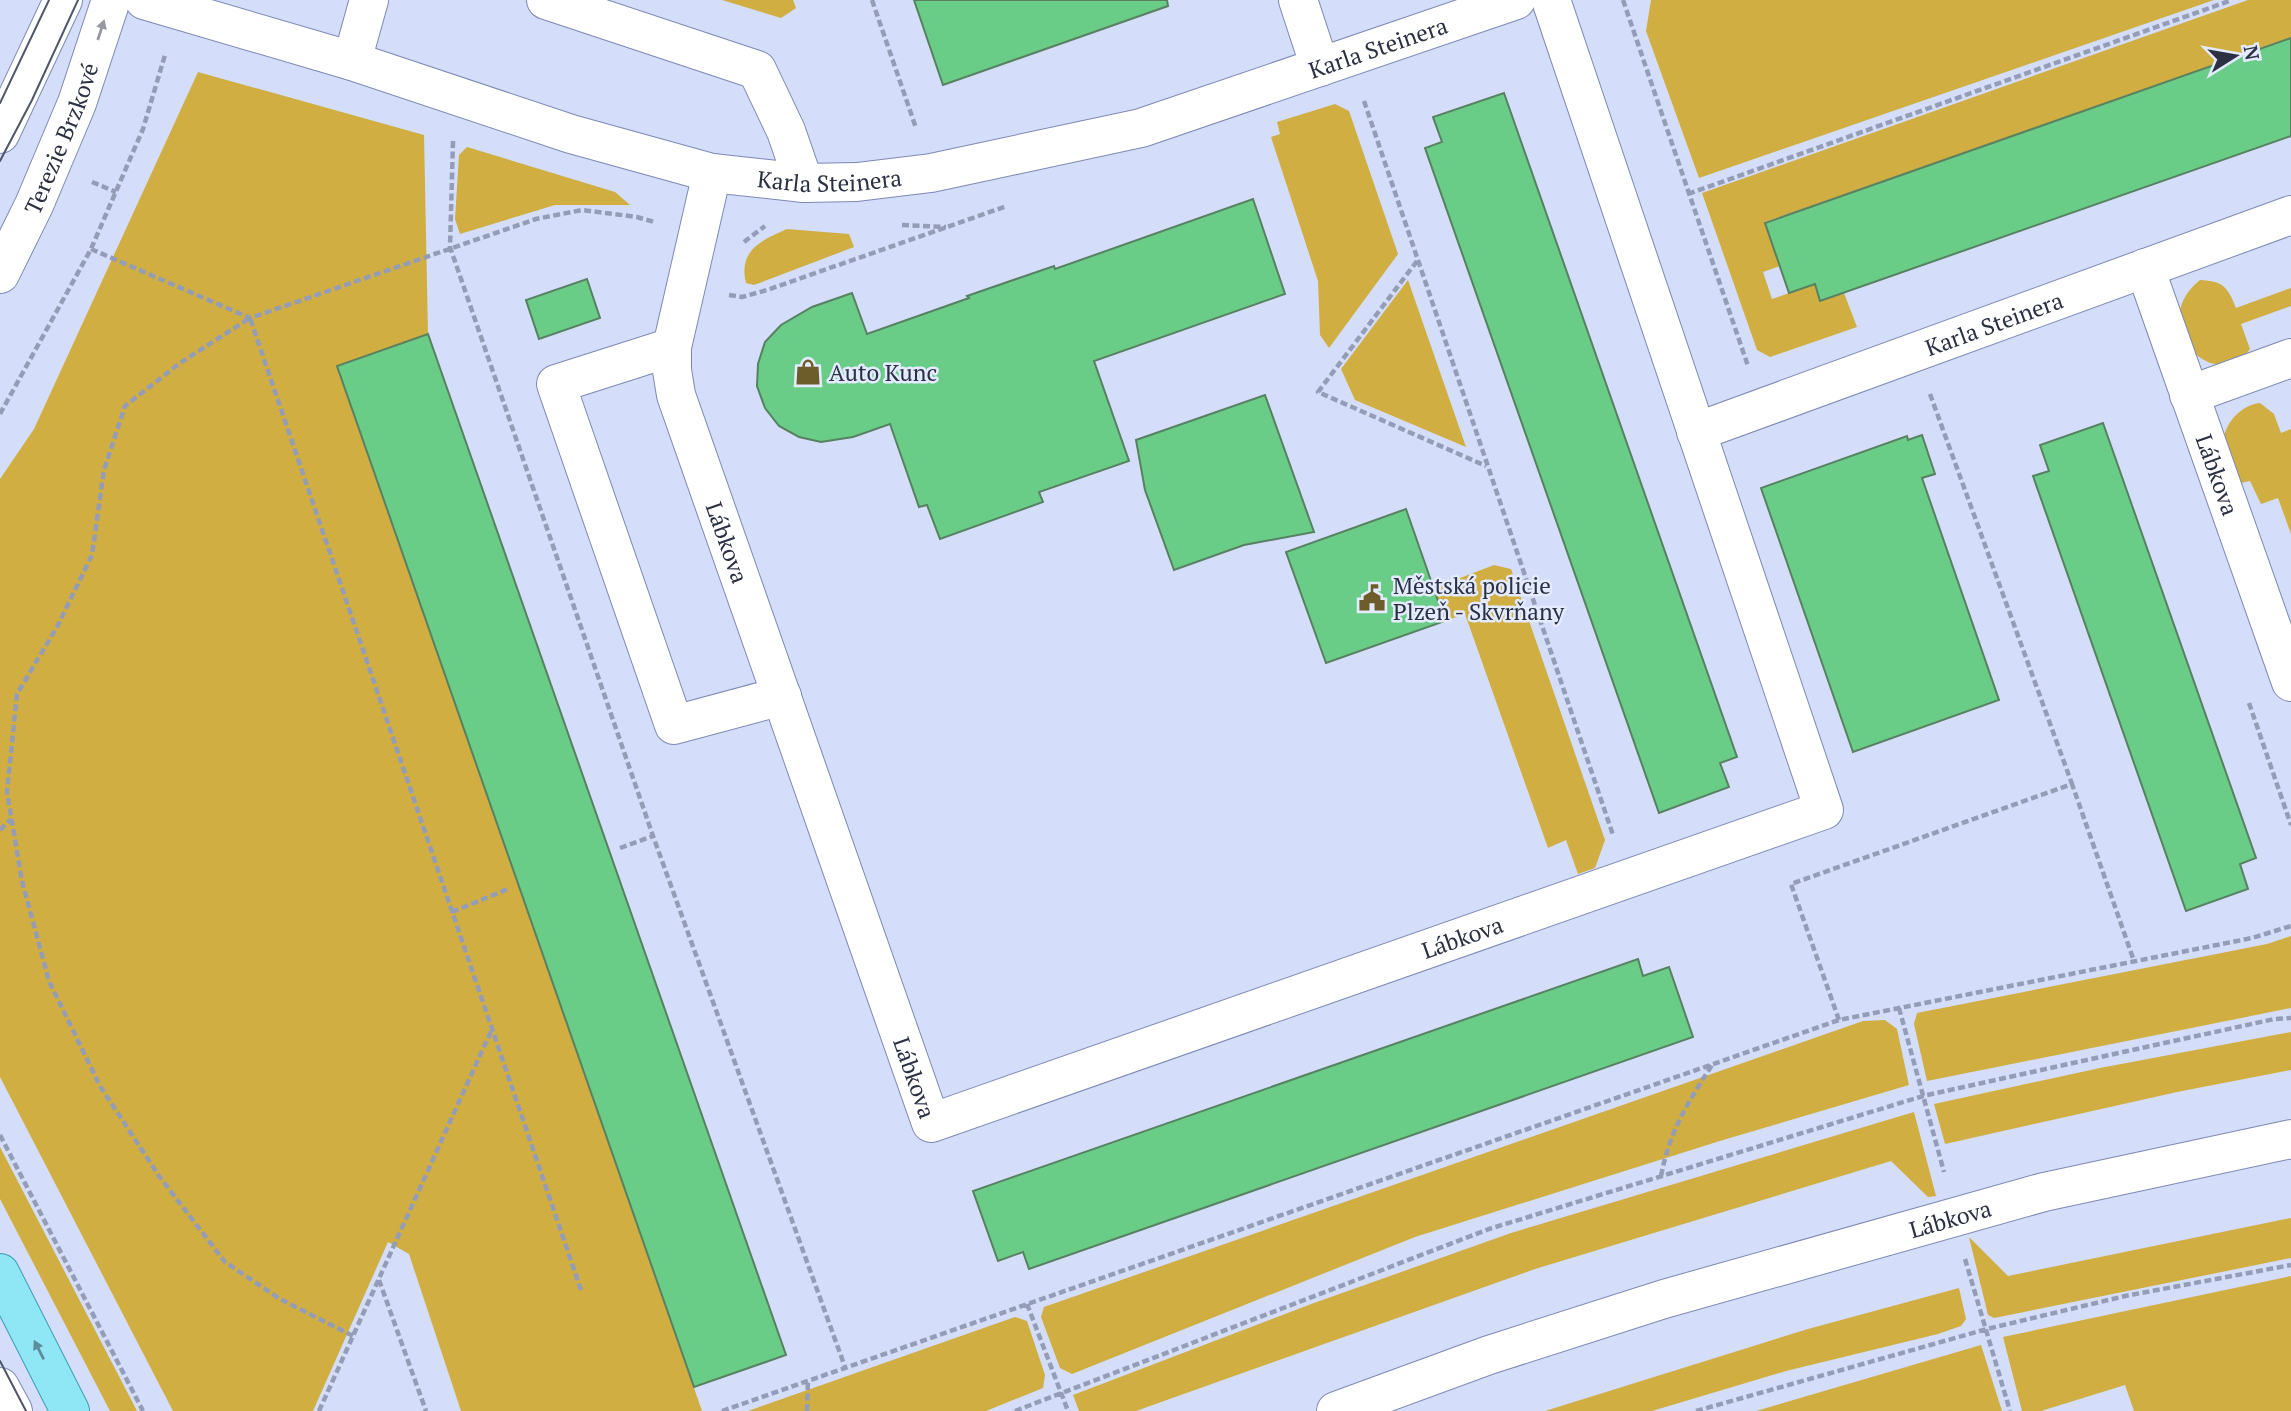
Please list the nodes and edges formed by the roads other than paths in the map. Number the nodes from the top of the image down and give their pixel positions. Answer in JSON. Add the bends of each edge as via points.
{"nodes":[{"id":1,"x":63,"y":0,"type":"edge"},
{"id":2,"x":111,"y":0,"type":"edge"},
{"id":3,"x":369,"y":0,"type":"edge"},
{"id":4,"x":546,"y":0,"type":"edge"},
{"id":5,"x":1298,"y":0,"type":"edge"},
{"id":6,"x":1516,"y":0,"type":"edge"},
{"id":7,"x":1551,"y":0,"type":"edge"},
{"id":8,"x":162,"y":5,"type":"edge"},
{"id":9,"x":352,"y":61,"type":"junction"},
{"id":10,"x":1334,"y":62,"type":"junction"},
{"id":11,"x":0,"y":134,"type":"edge"},
{"id":12,"x":712,"y":173,"type":"junction"},
{"id":13,"x":804,"y":183,"type":"junction"},
{"id":14,"x":2291,"y":215,"type":"edge"},
{"id":15,"x":2145,"y":268,"type":"junction"},
{"id":16,"x":0,"y":274,"type":"edge"},
{"id":17,"x":673,"y":347,"type":"junction"},
{"id":18,"x":2291,"y":358,"type":"edge"},
{"id":19,"x":2189,"y":395,"type":"junction"},
{"id":20,"x":1696,"y":432,"type":"junction"},
{"id":21,"x":2291,"y":682,"type":"edge"},
{"id":22,"x":782,"y":696,"type":"junction"},
{"id":23,"x":2291,"y":1139,"type":"edge"},
{"id":24,"x":0,"y":1273,"type":"edge"},
{"id":25,"x":0,"y":1387,"type":"edge"},
{"id":26,"x":13,"y":1411,"type":"edge"},
{"id":27,"x":70,"y":1411,"type":"edge"},
{"id":28,"x":1336,"y":1411,"type":"edge"}],
"edges":[{"from":1,"to":11,"type":"street"},
{"from":16,"to":2,"type":"street","name":"Terezie Brzkové","one_way":true,"via":[[67,128]]},
{"from":3,"to":9,"type":"street"},
{"from":4,"to":13,"type":"street","via":[[757,70]]},
{"from":5,"to":10,"type":"street"},
{"from":6,"to":10,"type":"street","name":"Karla Steinera"},
{"from":7,"to":20,"type":"street"},
{"from":8,"to":9,"type":"street","name":"Karla Steinera"},
{"from":9,"to":12,"type":"street","name":"Karla Steinera","via":[[571,134]]},
{"from":10,"to":13,"type":"street","name":"Karla Steinera","via":[[1141,128],[931,173]]},
{"from":12,"to":13,"type":"street","name":"Karla Steinera"},
{"from":12,"to":17,"type":"street","name":"Lábkova"},
{"from":14,"to":15,"type":"street","name":"Karla Steinera"},
{"from":15,"to":19,"type":"street","name":"Lábkova"},
{"from":15,"to":20,"type":"street","name":"Karla Steinera"},
{"from":17,"to":22,"type":"street","name":"Lábkova","via":[[676,395]]},
{"from":17,"to":22,"type":"street","via":[[556,384],[674,725]]},
{"from":18,"to":19,"type":"street"},
{"from":19,"to":21,"type":"street","name":"Lábkova"},
{"from":20,"to":22,"type":"street","name":"Lábkova","via":[[1824,810],[931,1123]]},
{"from":23,"to":28,"type":"street","name":"Lábkova","via":[[2044,1192],[1664,1299],[1489,1355]]},
{"from":27,"to":24,"type":"main road","one_way":true},
{"from":25,"to":26,"type":"street"}]}
